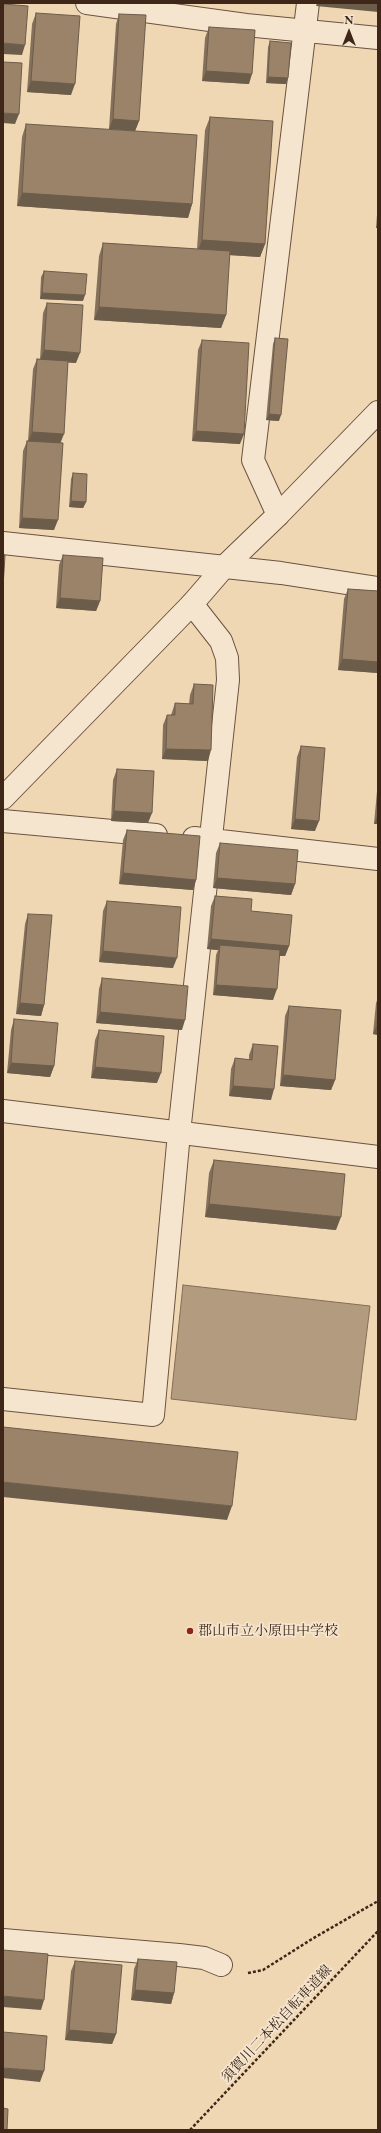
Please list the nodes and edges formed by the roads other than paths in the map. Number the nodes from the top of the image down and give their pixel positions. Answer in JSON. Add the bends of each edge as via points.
{"nodes":[{"id":1,"x":87,"y":3,"type":"edge"},
{"id":2,"x":308,"y":3,"type":"edge"},
{"id":3,"x":306,"y":31,"type":"junction"},
{"id":4,"x":378,"y":38,"type":"edge"},
{"id":5,"x":378,"y":412,"type":"edge"},
{"id":6,"x":278,"y":515,"type":"junction"},
{"id":7,"x":3,"y":544,"type":"edge"},
{"id":8,"x":224,"y":567,"type":"junction"},
{"id":9,"x":378,"y":588,"type":"edge"},
{"id":10,"x":192,"y":604,"type":"junction"},
{"id":11,"x":3,"y":798,"type":"edge"},
{"id":12,"x":3,"y":821,"type":"edge"},
{"id":13,"x":210,"y":839,"type":"junction"},
{"id":14,"x":378,"y":859,"type":"edge"},
{"id":15,"x":3,"y":1111,"type":"edge"},
{"id":16,"x":179,"y":1133,"type":"junction"},
{"id":17,"x":378,"y":1157,"type":"edge"},
{"id":18,"x":3,"y":1398,"type":"edge"},
{"id":19,"x":3,"y":1940,"type":"edge"},
{"id":20,"x":221,"y":1965,"type":"road end"}],
"edges":[{"from":1,"to":3,"type":"street"},
{"from":2,"to":3,"type":"street"},
{"from":3,"to":4,"type":"street"},
{"from":3,"to":6,"type":"street","via":[[253,460]]},
{"from":5,"to":6,"type":"street"},
{"from":6,"to":8,"type":"street"},
{"from":7,"to":8,"type":"street"},
{"from":8,"to":9,"type":"street"},
{"from":8,"to":10,"type":"street"},
{"from":10,"to":11,"type":"street"},
{"from":10,"to":13,"type":"street","via":[[221,641],[227,658],[228,680]]},
{"from":12,"to":13,"type":"street"},
{"from":13,"to":14,"type":"street"},
{"from":13,"to":16,"type":"street"},
{"from":15,"to":16,"type":"street"},
{"from":16,"to":17,"type":"street"},
{"from":16,"to":18,"type":"street","via":[[153,1415]]},
{"from":19,"to":20,"type":"street","via":[[179,1955],[204,1958]]}]}
